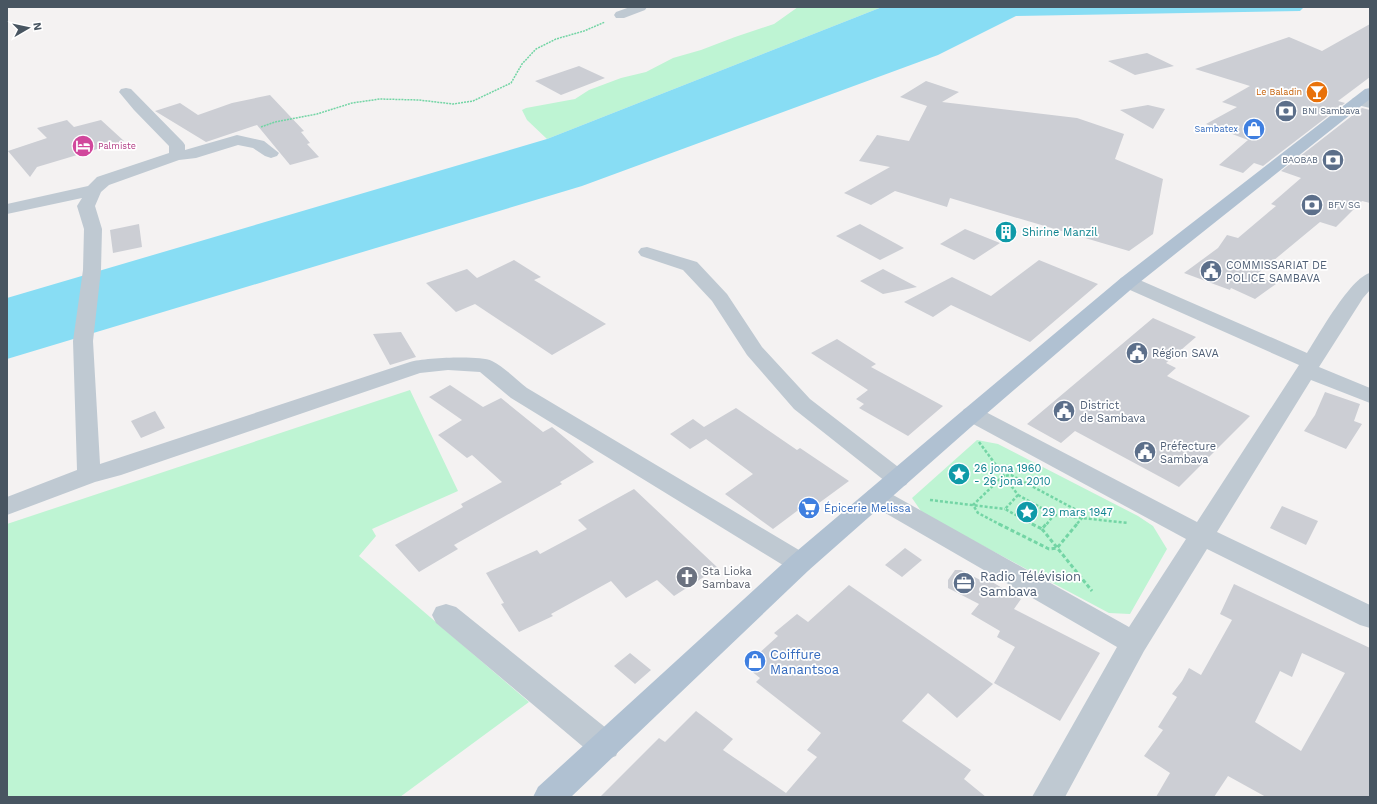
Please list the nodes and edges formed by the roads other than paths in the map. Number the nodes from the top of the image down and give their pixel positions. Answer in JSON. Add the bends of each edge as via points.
{"nodes":[{"id":1,"x":641,"y":7,"type":"edge"},
{"id":2,"x":620,"y":15,"type":"road end"},
{"id":3,"x":126,"y":92,"type":"dead end"},
{"id":4,"x":1366,"y":99,"type":"edge"},
{"id":5,"x":271,"y":153,"type":"dead end"},
{"id":6,"x":177,"y":155,"type":"junction"},
{"id":7,"x":94,"y":190,"type":"junction"},
{"id":8,"x":7,"y":209,"type":"edge"},
{"id":9,"x":647,"y":252,"type":"dead end"},
{"id":10,"x":1370,"y":279,"type":"edge"},
{"id":11,"x":1128,"y":282,"type":"junction"},
{"id":12,"x":1308,"y":367,"type":"junction"},
{"id":13,"x":1370,"y":396,"type":"edge"},
{"id":14,"x":967,"y":418,"type":"junction"},
{"id":15,"x":89,"y":475,"type":"junction"},
{"id":16,"x":898,"y":478,"type":"junction"},
{"id":17,"x":877,"y":497,"type":"junction"},
{"id":18,"x":7,"y":506,"type":"edge"},
{"id":19,"x":1202,"y":535,"type":"junction"},
{"id":20,"x":800,"y":563,"type":"junction"},
{"id":21,"x":446,"y":615,"type":"dead end"},
{"id":22,"x":1370,"y":617,"type":"edge"},
{"id":23,"x":1134,"y":643,"type":"junction"},
{"id":24,"x":605,"y":746,"type":"junction"},
{"id":25,"x":549,"y":797,"type":"edge"},
{"id":26,"x":1048,"y":797,"type":"edge"}],
"edges":[{"from":1,"to":2,"type":"street"},
{"from":3,"to":6,"type":"street","via":[[177,145]]},
{"from":4,"to":11,"type":"main road"},
{"from":5,"to":6,"type":"street","via":[[258,144],[238,140],[190,156]]},
{"from":6,"to":7,"type":"street","via":[[103,180]]},
{"from":7,"to":8,"type":"street"},
{"from":7,"to":15,"type":"street","via":[[86,206],[93,229],[92,270],[83,341]]},
{"from":9,"to":16,"type":"street","via":[[690,266],[720,298],[754,351],[802,404]]},
{"from":10,"to":12,"type":"street","via":[[1355,295]]},
{"from":11,"to":12,"type":"street"},
{"from":11,"to":14,"type":"main road"},
{"from":12,"to":13,"type":"street"},
{"from":12,"to":19,"type":"street"},
{"from":14,"to":16,"type":"main road"},
{"from":14,"to":19,"type":"street"},
{"from":15,"to":18,"type":"street"},
{"from":15,"to":20,"type":"street","via":[[417,367],[448,364],[485,366],[519,393]]},
{"from":16,"to":17,"type":"main road"},
{"from":17,"to":20,"type":"main road"},
{"from":17,"to":23,"type":"street"},
{"from":19,"to":22,"type":"street"},
{"from":19,"to":23,"type":"street"},
{"from":20,"to":24,"type":"main road"},
{"from":21,"to":24,"type":"street"},
{"from":23,"to":26,"type":"street"},
{"from":24,"to":25,"type":"main road"}]}
